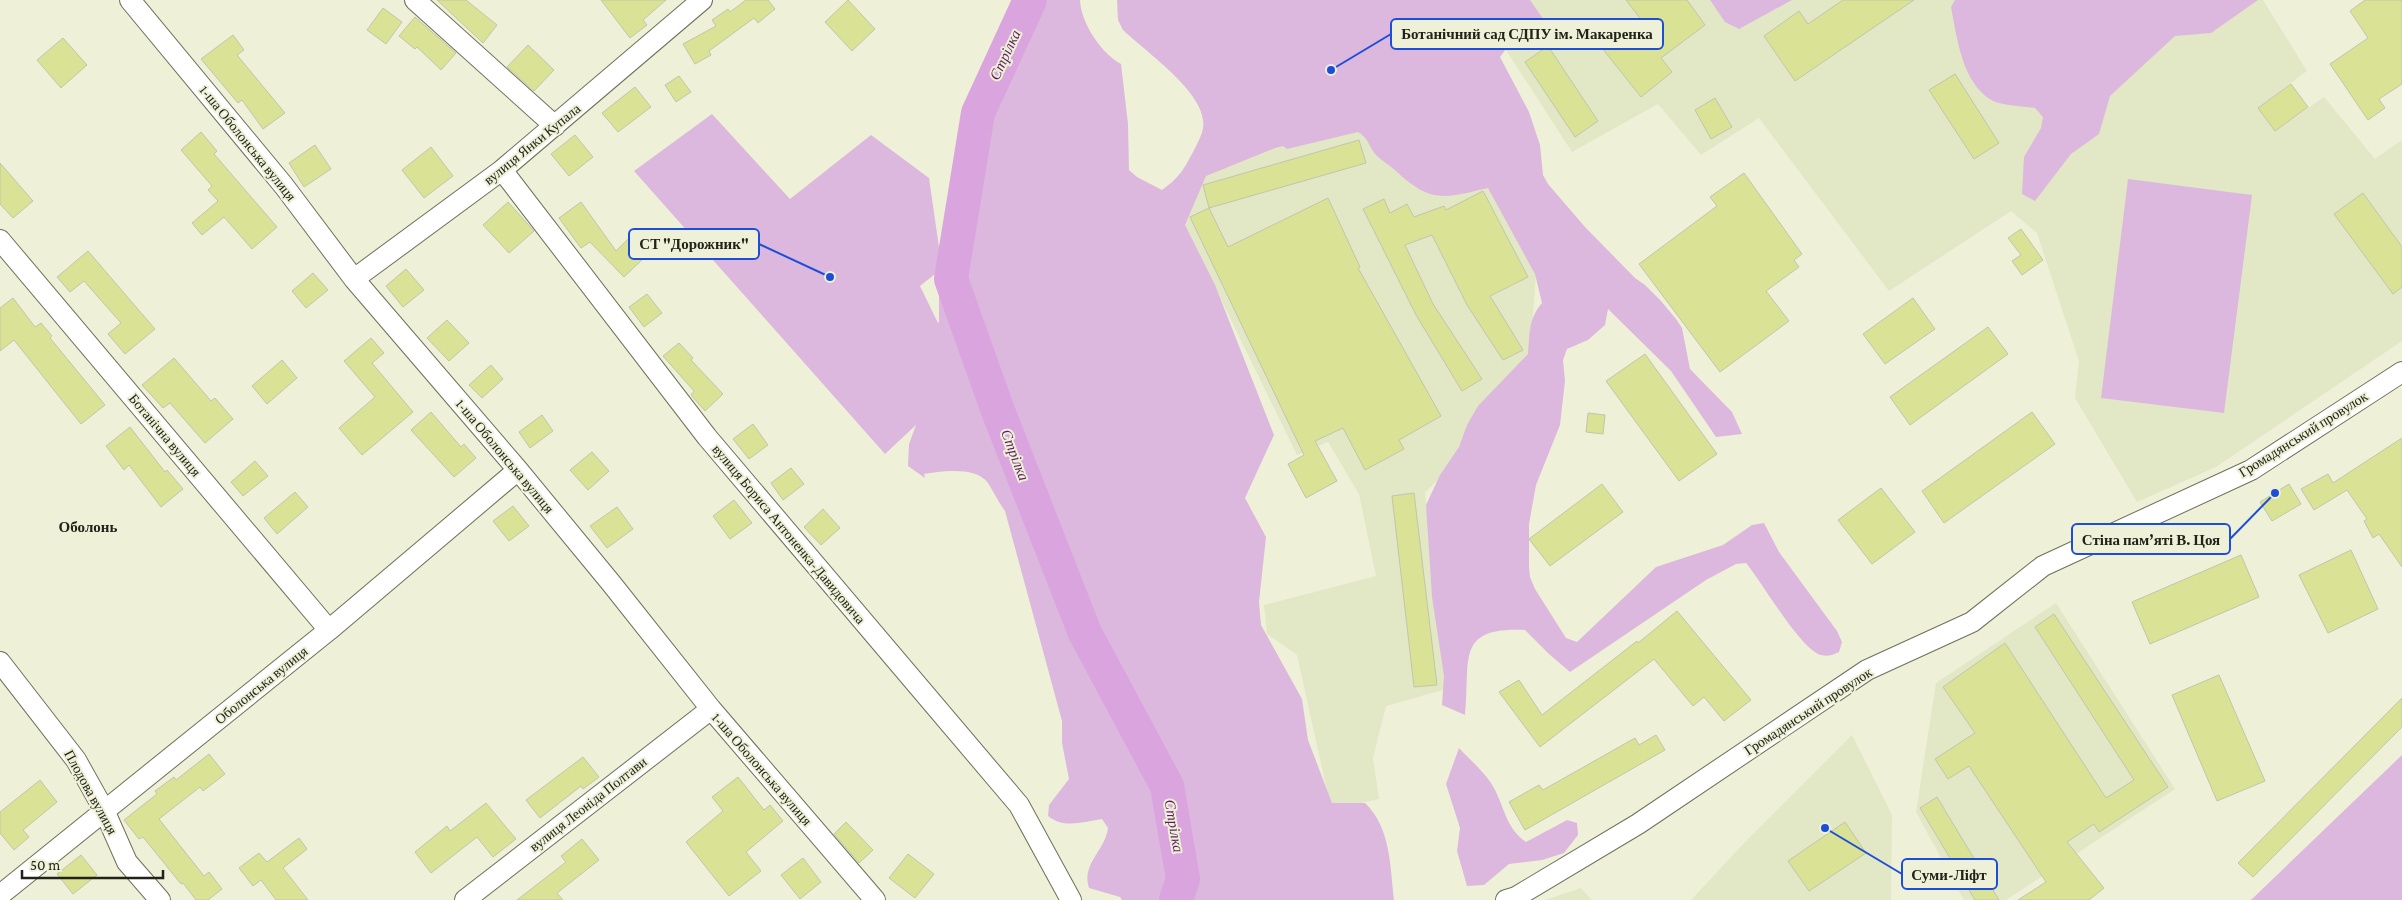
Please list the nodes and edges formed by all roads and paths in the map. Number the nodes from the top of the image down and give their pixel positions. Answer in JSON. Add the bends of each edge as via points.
{"nodes":[{"id":1,"x":415,"y":0,"type":"edge"},
{"id":2,"x":702,"y":0,"type":"edge"},
{"id":3,"x":139,"y":3,"type":"edge"},
{"id":4,"x":555,"y":126,"type":"junction"},
{"id":5,"x":502,"y":170,"type":"junction"},
{"id":6,"x":0,"y":240,"type":"edge"},
{"id":7,"x":354,"y":279,"type":"junction"},
{"id":8,"x":2402,"y":372,"type":"edge"},
{"id":9,"x":518,"y":470,"type":"junction"},
{"id":10,"x":329,"y":630,"type":"junction"},
{"id":11,"x":0,"y":662,"type":"edge"},
{"id":12,"x":711,"y":708,"type":"junction"},
{"id":13,"x":104,"y":810,"type":"junction"},
{"id":14,"x":0,"y":895,"type":"edge"},
{"id":15,"x":160,"y":900,"type":"edge"},
{"id":16,"x":465,"y":900,"type":"edge"},
{"id":17,"x":875,"y":900,"type":"edge"},
{"id":18,"x":1071,"y":900,"type":"edge"},
{"id":19,"x":1506,"y":900,"type":"edge"}],
"edges":[{"from":1,"to":4,"type":"street"},
{"from":2,"to":4,"type":"street","name":"вулиця Янки Купала"},
{"from":3,"to":7,"type":"street","name":"1-ша Оболонська вулиця"},
{"from":4,"to":5,"type":"street","name":"вулиця Янки Купала"},
{"from":5,"to":7,"type":"street","name":"вулиця Янки Купала"},
{"from":5,"to":18,"type":"street","name":"вулиця Бориса Антоненка-Давидовича","via":[[707,437],[1019,805]]},
{"from":6,"to":10,"type":"street","name":"Ботанічна вулиця"},
{"from":7,"to":9,"type":"street","name":"1-ша Оболонська вулиця"},
{"from":8,"to":19,"type":"street","name":"Громадянський провулок","via":[[2251,470],[2043,566],[1972,622],[1867,670],[1638,824]]},
{"from":9,"to":10,"type":"street","name":"Оболонська вулиця"},
{"from":9,"to":12,"type":"street","name":"1-ша Оболонська вулиця"},
{"from":10,"to":13,"type":"street","name":"Оболонська вулиця"},
{"from":11,"to":13,"type":"street","name":"Плодова вулиця","via":[[76,760]]},
{"from":12,"to":16,"type":"street","name":"вулиця Леоніда Полтави"},
{"from":12,"to":17,"type":"street","name":"1-ша Оболонська вулиця"},
{"from":13,"to":14,"type":"street","name":"Оболонська вулиця"},
{"from":13,"to":15,"type":"street","name":"Плодова вулиця","via":[[127,862]]}]}
